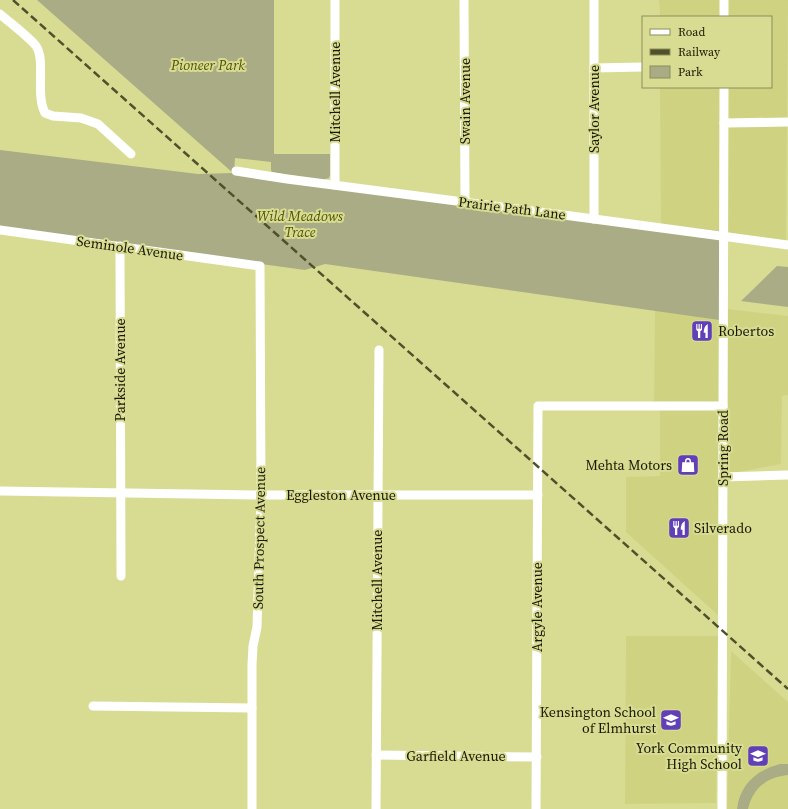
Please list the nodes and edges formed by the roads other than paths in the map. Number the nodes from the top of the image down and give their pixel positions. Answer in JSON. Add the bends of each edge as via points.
{"nodes":[{"id":1,"x":335,"y":0,"type":"edge"},
{"id":2,"x":464,"y":0,"type":"edge"},
{"id":3,"x":594,"y":0,"type":"edge"},
{"id":4,"x":724,"y":0,"type":"edge"},
{"id":5,"x":0,"y":14,"type":"edge"},
{"id":6,"x":724,"y":16,"type":"edge"},
{"id":7,"x":642,"y":67,"type":"edge"},
{"id":8,"x":594,"y":68,"type":"junction"},
{"id":9,"x":724,"y":88,"type":"edge"},
{"id":10,"x":788,"y":122,"type":"edge"},
{"id":11,"x":724,"y":123,"type":"junction"},
{"id":12,"x":131,"y":154,"type":"dead end"},
{"id":13,"x":236,"y":170,"type":"dead end"},
{"id":14,"x":335,"y":185,"type":"junction"},
{"id":15,"x":465,"y":202,"type":"junction"},
{"id":16,"x":594,"y":219,"type":"junction"},
{"id":17,"x":0,"y":230,"type":"edge"},
{"id":18,"x":723,"y":236,"type":"junction"},
{"id":19,"x":788,"y":245,"type":"edge"},
{"id":20,"x":120,"y":246,"type":"junction"},
{"id":21,"x":260,"y":266,"type":"joint"},
{"id":22,"x":379,"y":350,"type":"dead end"},
{"id":23,"x":723,"y":406,"type":"junction"},
{"id":24,"x":788,"y":475,"type":"edge"},
{"id":25,"x":723,"y":477,"type":"junction"},
{"id":26,"x":0,"y":491,"type":"edge"},
{"id":27,"x":120,"y":493,"type":"junction"},
{"id":28,"x":261,"y":495,"type":"junction"},
{"id":29,"x":538,"y":495,"type":"junction"},
{"id":30,"x":378,"y":496,"type":"junction"},
{"id":31,"x":121,"y":576,"type":"dead end"},
{"id":32,"x":93,"y":706,"type":"dead end"},
{"id":33,"x":252,"y":708,"type":"junction"},
{"id":34,"x":376,"y":755,"type":"junction"},
{"id":35,"x":537,"y":757,"type":"junction"},
{"id":36,"x":252,"y":809,"type":"edge"},
{"id":37,"x":376,"y":809,"type":"edge"},
{"id":38,"x":536,"y":809,"type":"edge"},
{"id":39,"x":722,"y":809,"type":"edge"}],
"edges":[{"from":1,"to":14,"type":"street","name":"Mitchell Avenue"},
{"from":2,"to":15,"type":"street","name":"Swain Avenue"},
{"from":3,"to":8,"type":"street","name":"Saylor Avenue"},
{"from":4,"to":6,"type":"street"},
{"from":5,"to":12,"type":"street","via":[[36,46],[39,55],[41,106],[45,113],[81,118],[98,124]]},
{"from":7,"to":8,"type":"street"},
{"from":8,"to":16,"type":"street","name":"Saylor Avenue"},
{"from":9,"to":11,"type":"street","name":"Spring Road"},
{"from":10,"to":11,"type":"street"},
{"from":11,"to":18,"type":"street","name":"Spring Road"},
{"from":13,"to":14,"type":"street","name":"Prairie Path Lane"},
{"from":14,"to":15,"type":"street","name":"Prairie Path Lane"},
{"from":15,"to":16,"type":"street","name":"Prairie Path Lane"},
{"from":16,"to":18,"type":"street","name":"Prairie Path Lane"},
{"from":17,"to":20,"type":"street","name":"Seminole Avenue"},
{"from":18,"to":19,"type":"street","name":"Prairie Path Lane"},
{"from":18,"to":23,"type":"street","name":"Spring Road"},
{"from":20,"to":21,"type":"street","name":"Seminole Avenue"},
{"from":20,"to":27,"type":"street","name":"Parkside Avenue"},
{"from":21,"to":28,"type":"street","name":"South Prospect Avenue"},
{"from":22,"to":30,"type":"street","name":"Mitchell Avenue"},
{"from":23,"to":25,"type":"street","name":"Spring Road"},
{"from":23,"to":29,"type":"street","name":"Argyle Avenue","via":[[538,406]]},
{"from":24,"to":25,"type":"street"},
{"from":25,"to":39,"type":"street","name":"Spring Road"},
{"from":26,"to":27,"type":"street","name":"Eggleston Avenue"},
{"from":27,"to":28,"type":"street","name":"Eggleston Avenue"},
{"from":27,"to":31,"type":"street","name":"Parkside Avenue"},
{"from":28,"to":30,"type":"street","name":"Eggleston Avenue"},
{"from":28,"to":33,"type":"street","name":"South Prospect Avenue"},
{"from":29,"to":30,"type":"street","name":"Eggleston Avenue"},
{"from":29,"to":35,"type":"street","name":"Argyle Avenue"},
{"from":30,"to":34,"type":"street","name":"Mitchell Avenue"},
{"from":32,"to":33,"type":"street"},
{"from":33,"to":36,"type":"street","name":"South Prospect Avenue"},
{"from":34,"to":35,"type":"street","name":"Garfield Avenue"},
{"from":34,"to":37,"type":"street","name":"Mitchell Avenue"},
{"from":35,"to":38,"type":"street","name":"Argyle Avenue"}]}
